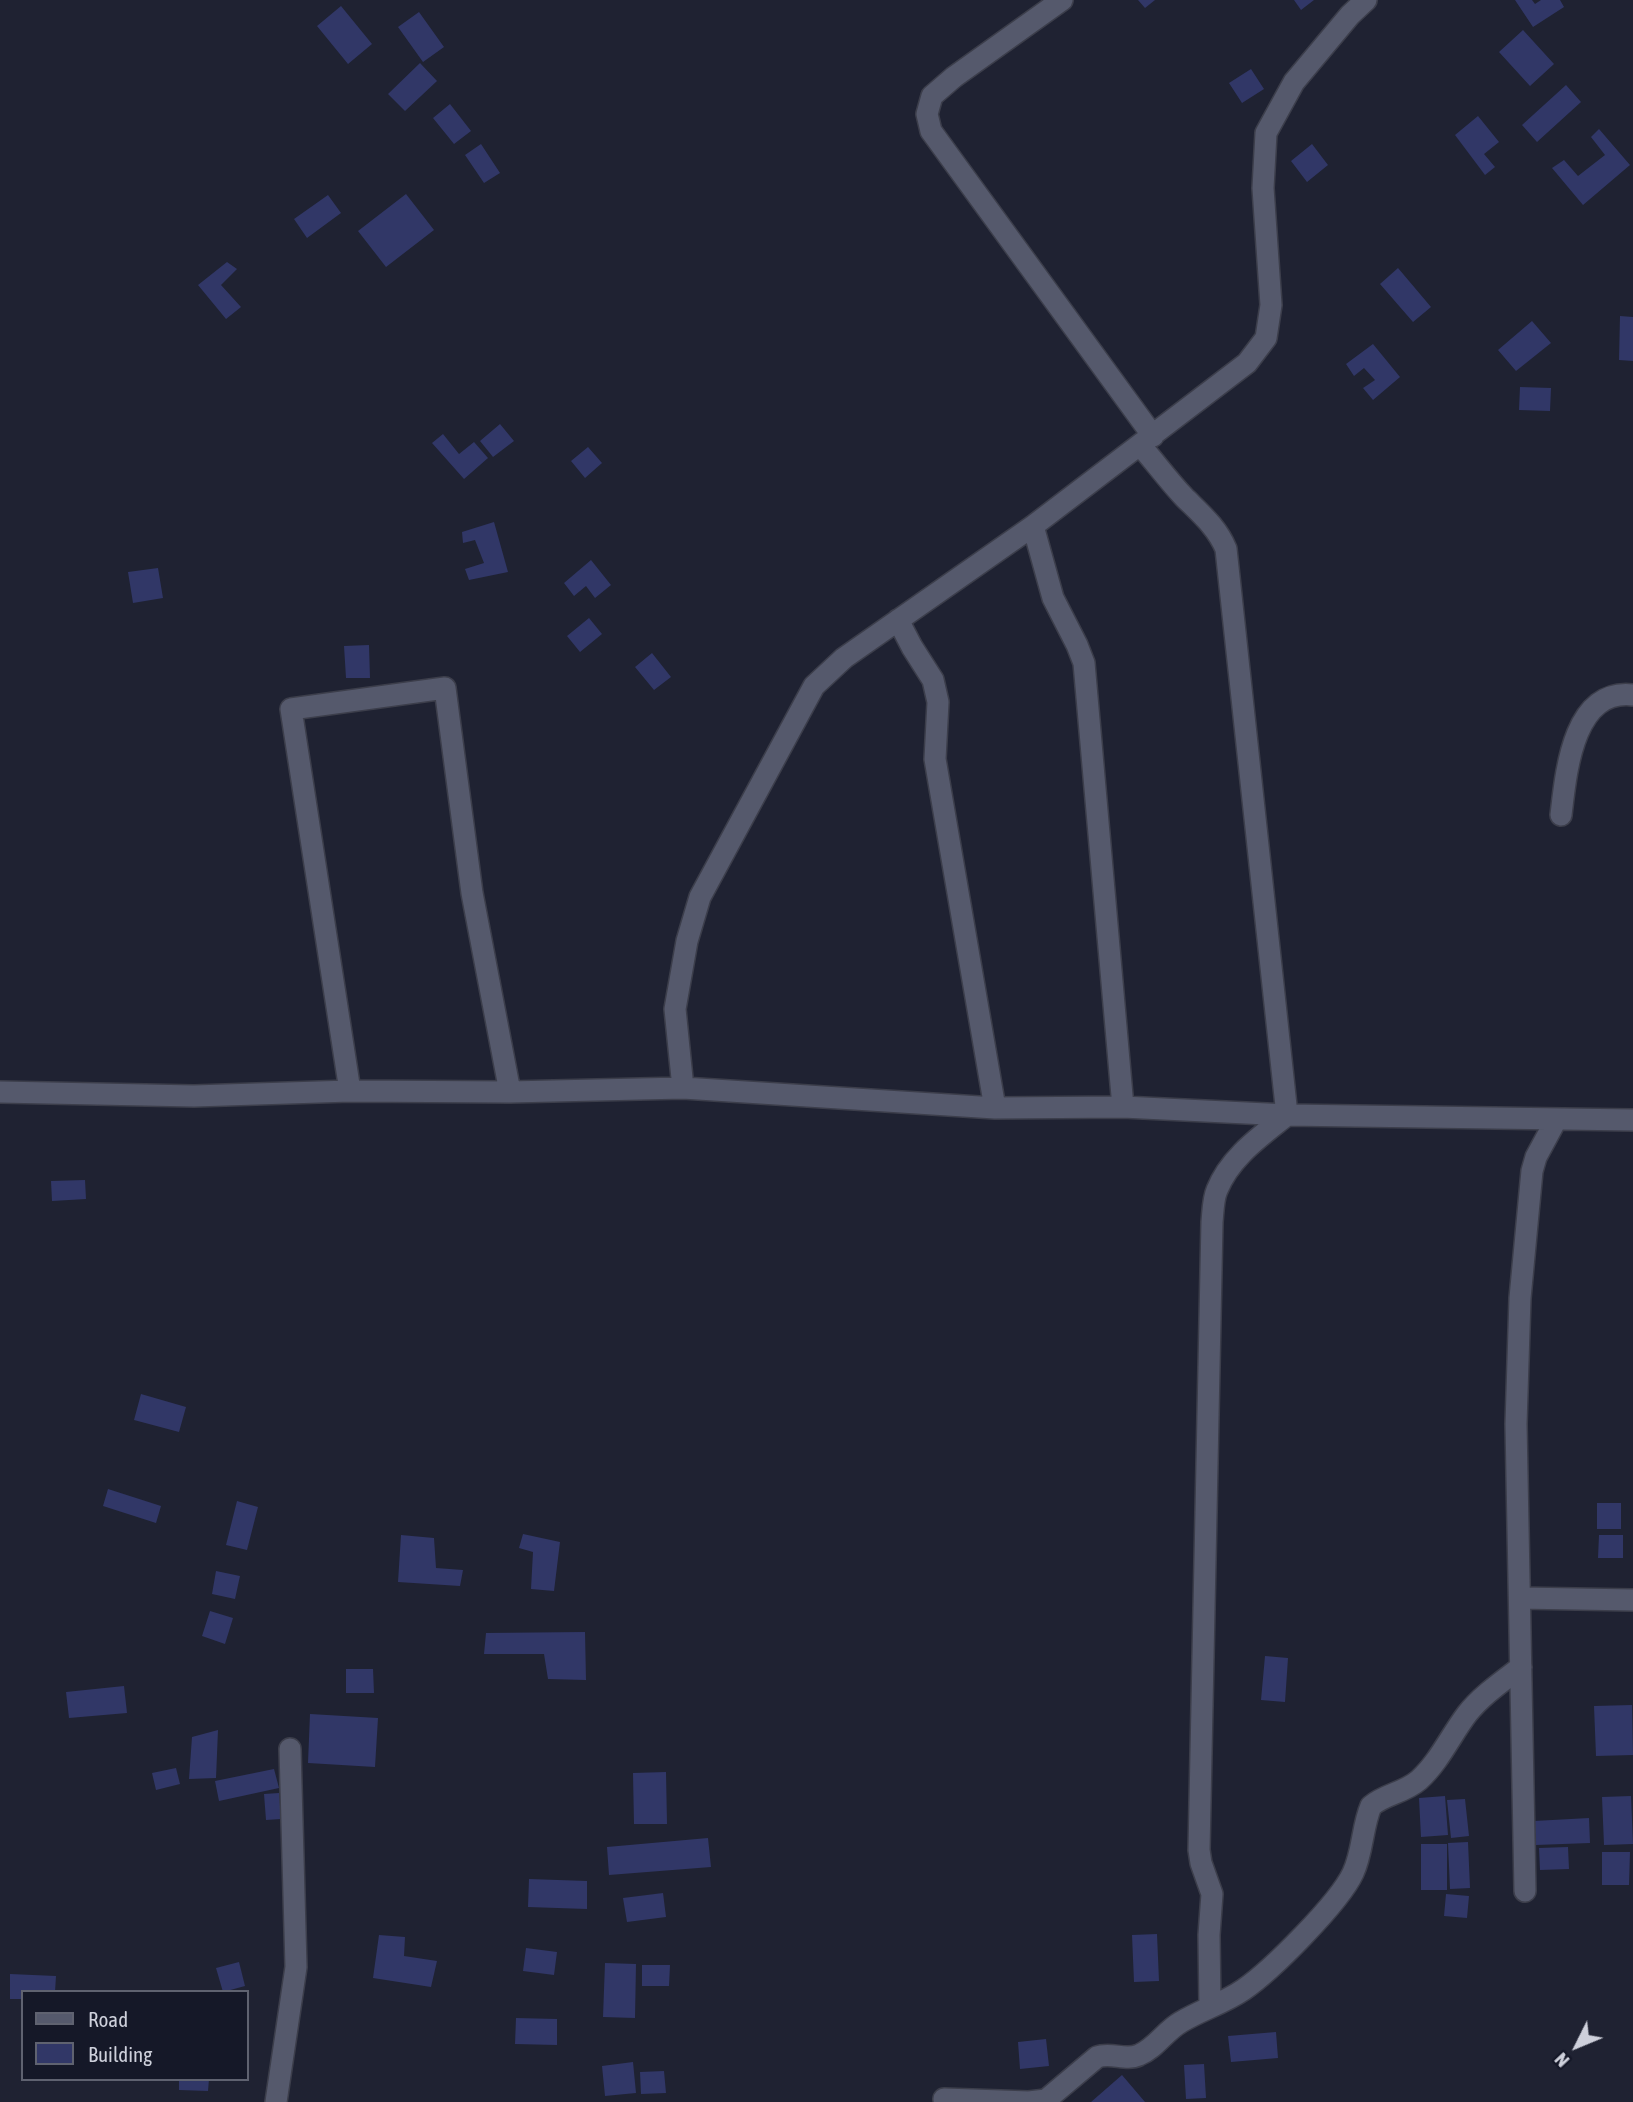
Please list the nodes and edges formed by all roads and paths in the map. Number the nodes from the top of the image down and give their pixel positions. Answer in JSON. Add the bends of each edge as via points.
{"nodes":[{"id":1,"x":1062,"y":0,"type":"edge"},
{"id":2,"x":1366,"y":0,"type":"edge"},
{"id":3,"x":1146,"y":441,"type":"junction"},
{"id":4,"x":1033,"y":526,"type":"junction"},
{"id":5,"x":898,"y":620,"type":"junction"},
{"id":6,"x":1633,"y":695,"type":"edge"},
{"id":7,"x":1561,"y":815,"type":"dead end"},
{"id":8,"x":682,"y":1088,"type":"junction"},
{"id":9,"x":350,"y":1091,"type":"junction"},
{"id":10,"x":0,"y":1092,"type":"edge"},
{"id":11,"x":509,"y":1092,"type":"junction"},
{"id":12,"x":1123,"y":1107,"type":"junction"},
{"id":13,"x":995,"y":1108,"type":"junction"},
{"id":14,"x":1287,"y":1115,"type":"junction"},
{"id":15,"x":1556,"y":1120,"type":"junction"},
{"id":16,"x":1633,"y":1120,"type":"edge"},
{"id":17,"x":1520,"y":1598,"type":"junction"},
{"id":18,"x":1633,"y":1600,"type":"edge"},
{"id":19,"x":1521,"y":1667,"type":"junction"},
{"id":20,"x":290,"y":1749,"type":"dead end"},
{"id":21,"x":1525,"y":1891,"type":"dead end"},
{"id":22,"x":1210,"y":2007,"type":"junction"},
{"id":23,"x":944,"y":2099,"type":"dead end"},
{"id":24,"x":276,"y":2102,"type":"edge"}],
"edges":[{"from":1,"to":3,"type":"street","via":[[947,83],[932,96],[927,114],[931,131]]},
{"from":2,"to":3,"type":"street","via":[[1294,82],[1266,133],[1263,188],[1271,305],[1266,338],[1247,363]]},
{"from":3,"to":4,"type":"street"},
{"from":3,"to":14,"type":"street","via":[[1182,495],[1221,536],[1226,549]]},
{"from":4,"to":5,"type":"street"},
{"from":4,"to":12,"type":"street","via":[[1053,598],[1084,663]]},
{"from":5,"to":8,"type":"street","via":[[814,686],[701,897],[687,941],[675,1009]]},
{"from":5,"to":13,"type":"street","via":[[933,680],[938,702],[935,759]]},
{"from":6,"to":7,"type":"street","via":[[1607,697],[1590,711],[1569,758]]},
{"from":8,"to":11,"type":"street"},
{"from":8,"to":13,"type":"street"},
{"from":9,"to":10,"type":"street","via":[[194,1096]]},
{"from":9,"to":11,"type":"street"},
{"from":9,"to":11,"type":"street","via":[[291,709],[445,688],[472,893]]},
{"from":12,"to":13,"type":"street"},
{"from":12,"to":14,"type":"street"},
{"from":14,"to":15,"type":"street"},
{"from":14,"to":22,"type":"street","via":[[1233,1164],[1216,1190],[1212,1222],[1199,1850],[1212,1894]]},
{"from":15,"to":16,"type":"street"},
{"from":15,"to":17,"type":"street","via":[[1532,1171],[1520,1298],[1516,1424]]},
{"from":17,"to":18,"type":"street"},
{"from":17,"to":19,"type":"street"},
{"from":19,"to":21,"type":"street"},
{"from":19,"to":22,"type":"street","via":[[1470,1711],[1417,1781],[1371,1806],[1353,1873],[1311,1926],[1272,1966]]},
{"from":20,"to":24,"type":"street","via":[[296,1968]]},
{"from":22,"to":23,"type":"street","via":[[1175,2025],[1137,2056],[1097,2057],[1046,2100]]}]}
